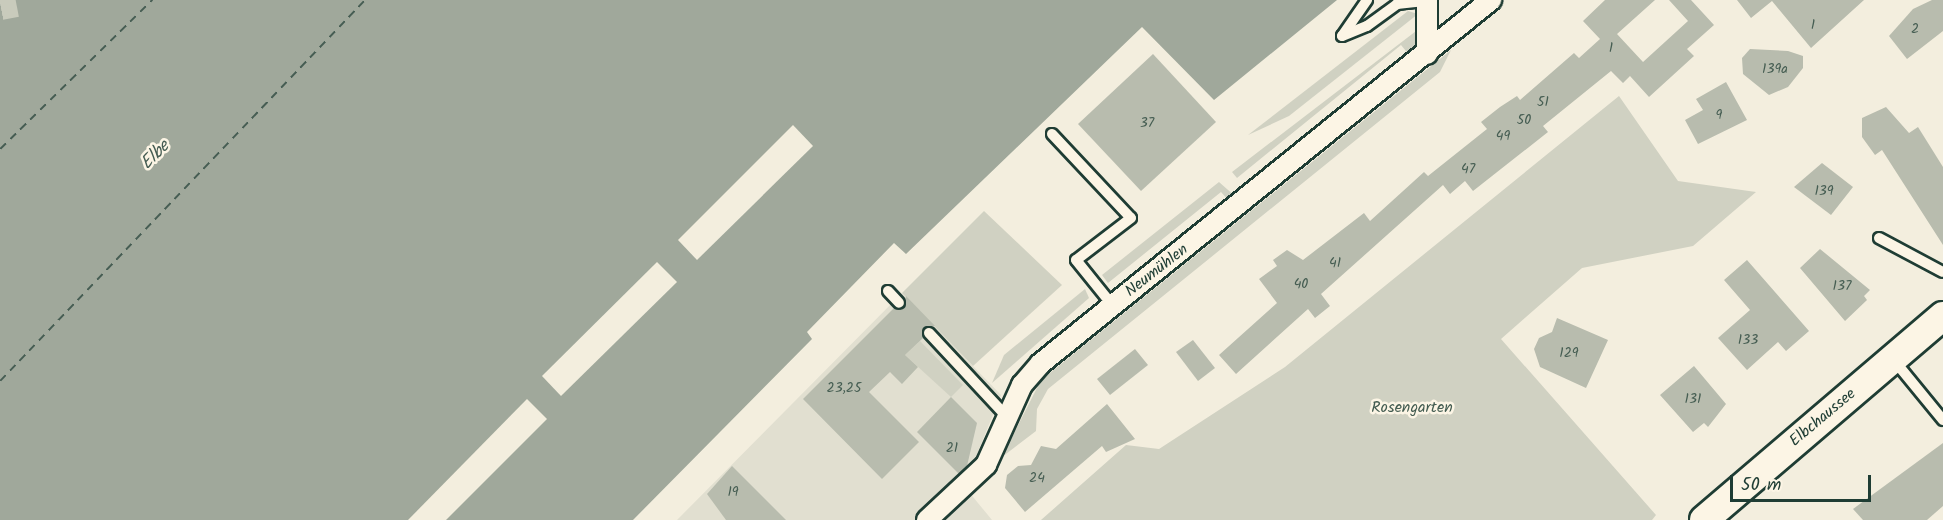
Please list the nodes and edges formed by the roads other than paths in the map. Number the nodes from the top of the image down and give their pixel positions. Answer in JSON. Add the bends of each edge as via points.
{"nodes":[{"id":1,"x":1367,"y":0,"type":"edge"},
{"id":2,"x":1491,"y":0,"type":"edge"},
{"id":3,"x":1427,"y":1,"type":"edge"},
{"id":4,"x":1427,"y":54,"type":"junction"},
{"id":5,"x":1052,"y":134,"type":"dead end"},
{"id":6,"x":1879,"y":238,"type":"dead end"},
{"id":7,"x":1943,"y":272,"type":"edge"},
{"id":8,"x":888,"y":291,"type":"dead end"},
{"id":9,"x":899,"y":303,"type":"dead end"},
{"id":10,"x":1113,"y":306,"type":"junction"},
{"id":11,"x":1943,"y":316,"type":"edge"},
{"id":12,"x":928,"y":333,"type":"dead end"},
{"id":13,"x":1893,"y":358,"type":"junction"},
{"id":14,"x":1006,"y":416,"type":"junction"},
{"id":15,"x":1943,"y":420,"type":"edge"},
{"id":16,"x":927,"y":520,"type":"edge"},
{"id":17,"x":1704,"y":520,"type":"edge"}],
"edges":[{"from":1,"to":3,"type":"lane","via":[[1342,36],[1367,26],[1397,4]]},
{"from":2,"to":4,"type":"street","name":"Neumühlen"},
{"from":3,"to":4,"type":"street"},
{"from":4,"to":10,"type":"street","name":"Neumühlen"},
{"from":5,"to":10,"type":"lane","via":[[1131,218],[1076,260]]},
{"from":6,"to":7,"type":"lane"},
{"from":8,"to":9,"type":"lane"},
{"from":10,"to":14,"type":"street","name":"Neumühlen","via":[[1040,364]]},
{"from":11,"to":13,"type":"main road","name":"Elbchaussee"},
{"from":12,"to":14,"type":"lane"},
{"from":13,"to":15,"type":"lane"},
{"from":13,"to":17,"type":"main road","name":"Elbchaussee"},
{"from":14,"to":16,"type":"street","name":"Neumühlen","via":[[986,465]]}]}
